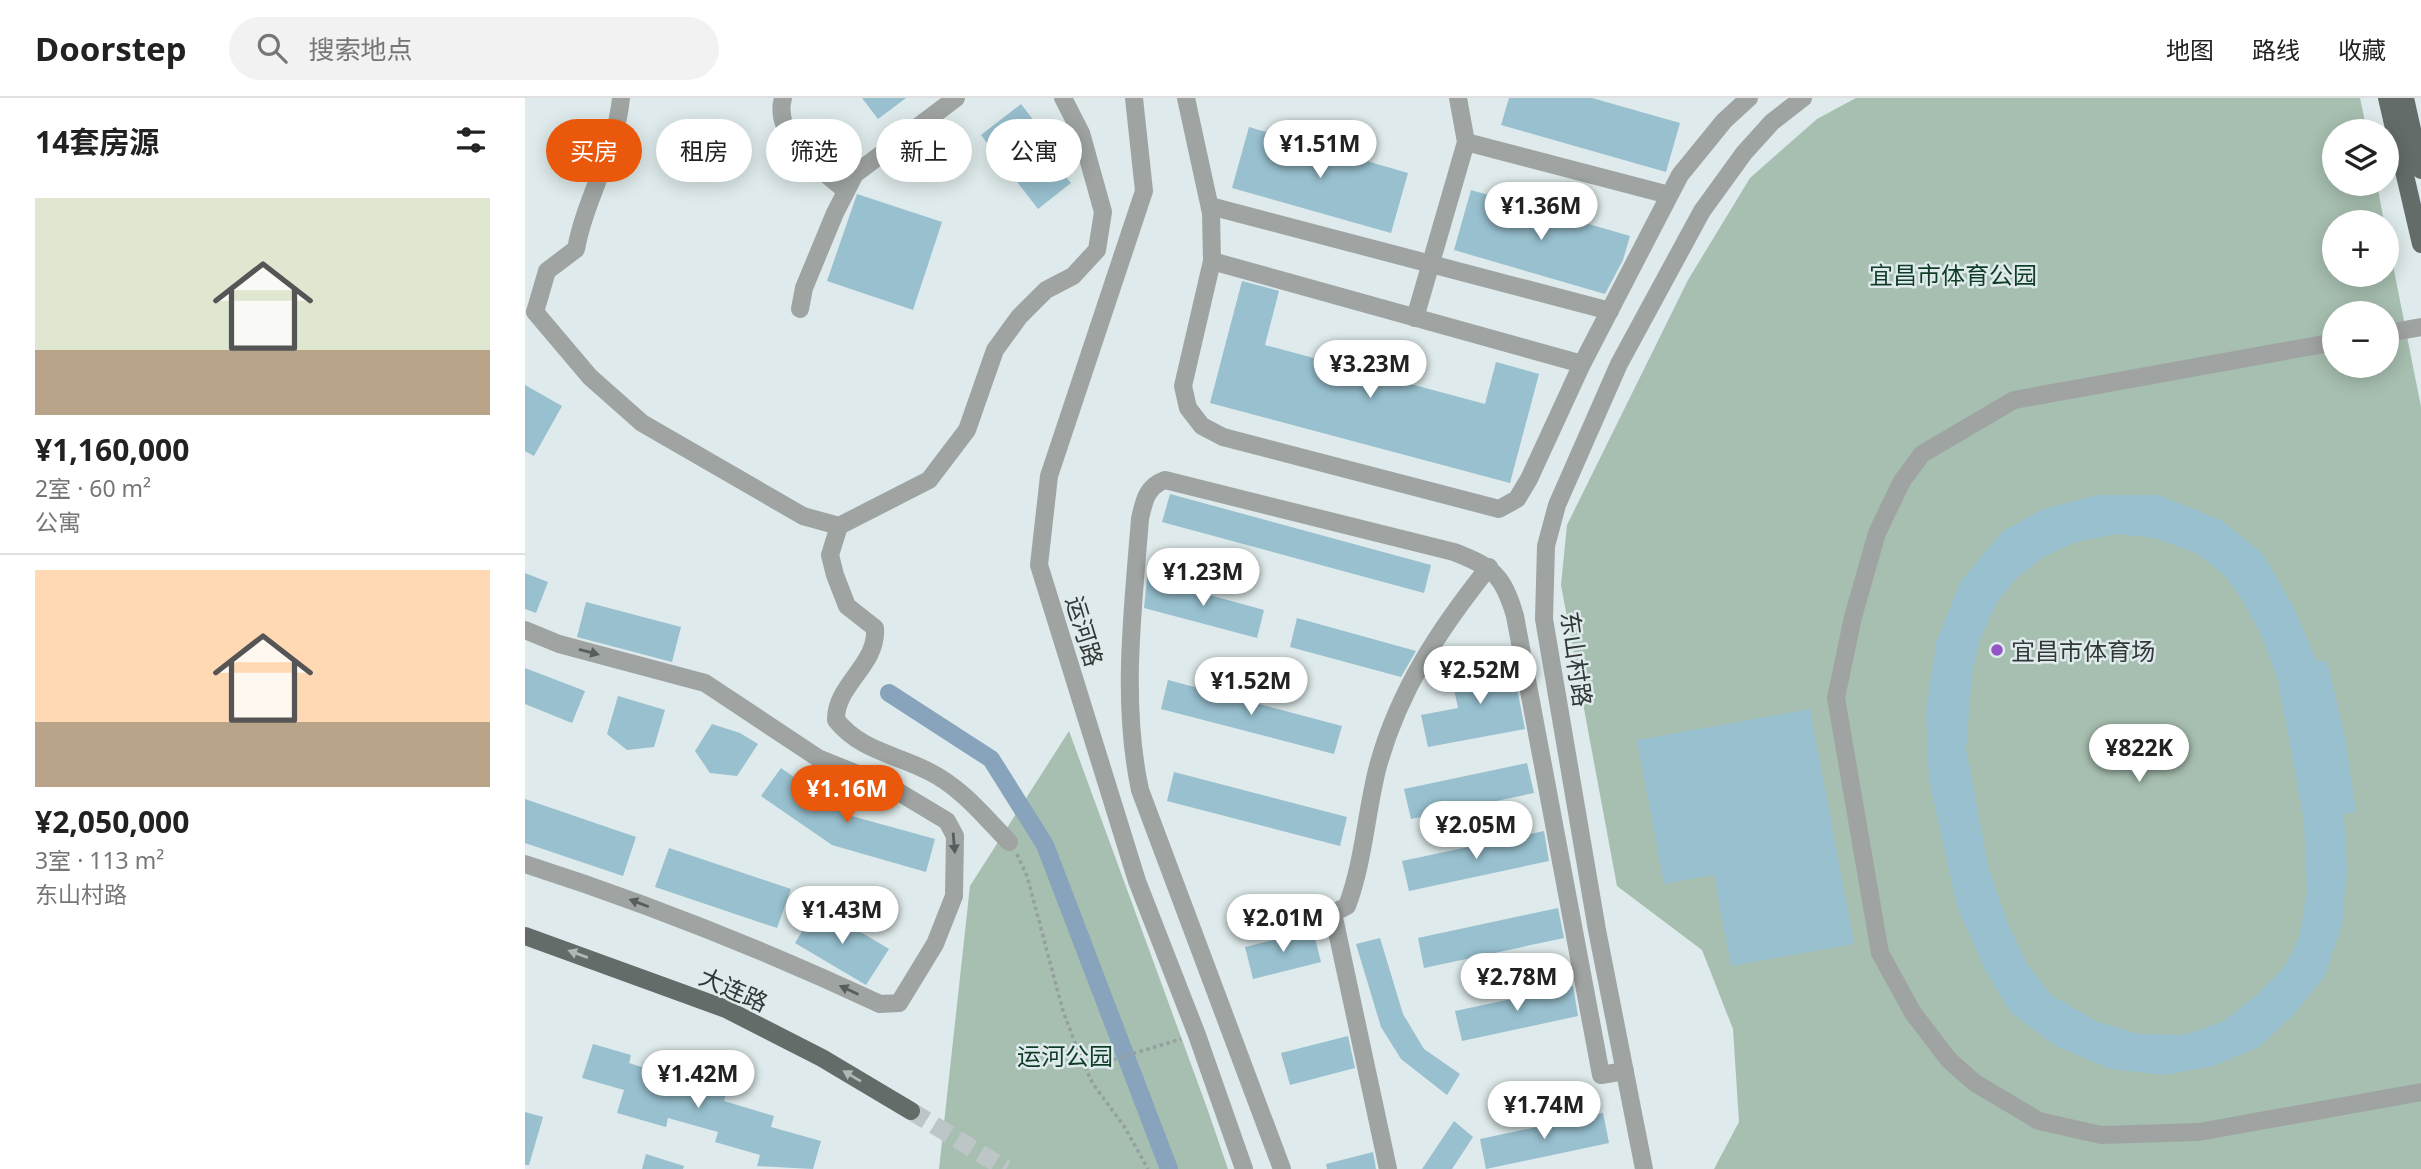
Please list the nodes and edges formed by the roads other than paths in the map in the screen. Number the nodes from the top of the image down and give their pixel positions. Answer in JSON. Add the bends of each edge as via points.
{"nodes":[{"id":1,"x":621,"y":98,"type":"edge"},
{"id":2,"x":783,"y":98,"type":"edge"},
{"id":3,"x":956,"y":98,"type":"edge"},
{"id":4,"x":1063,"y":98,"type":"edge"},
{"id":5,"x":1133,"y":98,"type":"edge"},
{"id":6,"x":1186,"y":98,"type":"edge"},
{"id":7,"x":1458,"y":98,"type":"edge"},
{"id":8,"x":1749,"y":98,"type":"edge"},
{"id":9,"x":1803,"y":98,"type":"edge"},
{"id":10,"x":2387,"y":98,"type":"edge"},
{"id":11,"x":2405,"y":98,"type":"edge"},
{"id":12,"x":1466,"y":142,"type":"junction"},
{"id":13,"x":2421,"y":170,"type":"edge"},
{"id":14,"x":846,"y":191,"type":"junction"},
{"id":15,"x":1669,"y":195,"type":"junction"},
{"id":16,"x":1210,"y":206,"type":"junction"},
{"id":17,"x":2421,"y":244,"type":"edge"},
{"id":18,"x":1212,"y":261,"type":"junction"},
{"id":19,"x":1430,"y":264,"type":"junction"},
{"id":20,"x":800,"y":309,"type":"dead end"},
{"id":21,"x":1610,"y":311,"type":"junction"},
{"id":22,"x":1415,"y":318,"type":"junction"},
{"id":23,"x":2421,"y":327,"type":"edge"},
{"id":24,"x":2399,"y":331,"type":"edge"},
{"id":25,"x":2322,"y":344,"type":"edge"},
{"id":26,"x":1582,"y":364,"type":"junction"},
{"id":27,"x":839,"y":526,"type":"junction"},
{"id":28,"x":1489,"y":567,"type":"junction"},
{"id":29,"x":525,"y":630,"type":"edge"},
{"id":30,"x":1009,"y":842,"type":"road end"},
{"id":31,"x":525,"y":864,"type":"edge"},
{"id":32,"x":525,"y":936,"type":"edge"},
{"id":33,"x":1625,"y":1071,"type":"junction"},
{"id":34,"x":2421,"y":1092,"type":"edge"},
{"id":35,"x":911,"y":1111,"type":"tunnel mouth"},
{"id":36,"x":1244,"y":1169,"type":"edge"},
{"id":37,"x":1282,"y":1169,"type":"edge"},
{"id":38,"x":1388,"y":1169,"type":"edge"},
{"id":39,"x":1644,"y":1169,"type":"edge"}],
"edges":[{"from":1,"to":27,"type":"street","via":[[619,125],[582,219],[576,249],[547,271],[535,312],[590,377],[642,423],[803,516]]},
{"from":2,"to":14,"type":"street","via":[[786,129],[804,155]]},
{"from":3,"to":14,"type":"street","via":[[855,174]]},
{"from":4,"to":27,"type":"street","via":[[1081,134],[1103,212],[1097,250],[1073,276],[1046,290],[1019,317],[995,351],[967,430],[929,480]]},
{"from":5,"to":36,"type":"street","name":"运河路","via":[[1145,191],[1049,476],[1039,565],[1137,881]]},
{"from":6,"to":16,"type":"street"},
{"from":7,"to":12,"type":"street"},
{"from":8,"to":15,"type":"street","via":[[1724,121]]},
{"from":9,"to":33,"type":"street","name":"东山村路","via":[[1772,122],[1744,153],[1702,211],[1619,364],[1557,505],[1546,546],[1544,620]]},
{"from":10,"to":17,"type":"main road"},
{"from":11,"to":13,"type":"main road"},
{"from":12,"to":15,"type":"street"},
{"from":12,"to":19,"type":"street"},
{"from":14,"to":20,"type":"street","via":[[804,288]]},
{"from":15,"to":21,"type":"street"},
{"from":16,"to":18,"type":"street"},
{"from":16,"to":19,"type":"street"},
{"from":18,"to":22,"type":"street"},
{"from":18,"to":26,"type":"street","via":[[1183,386],[1188,408],[1202,426],[1223,437],[1499,509],[1517,499],[1529,479]]},
{"from":19,"to":21,"type":"street"},
{"from":19,"to":22,"type":"street"},
{"from":21,"to":26,"type":"street"},
{"from":22,"to":26,"type":"street"},
{"from":23,"to":24,"type":"street"},
{"from":25,"to":34,"type":"street","via":[[2014,400],[1922,454],[1902,481],[1877,533],[1836,698],[1880,953],[1913,1013],[1949,1060],[1975,1083],[2039,1121],[2101,1135],[2199,1132]]},
{"from":27,"to":30,"type":"street","via":[[830,555],[835,575],[847,607],[875,628],[876,642],[835,707],[836,720],[861,744],[952,785]]},
{"from":28,"to":33,"type":"street","via":[[1501,579],[1515,616],[1601,1075]]},
{"from":28,"to":37,"type":"street","via":[[1454,552],[1165,480],[1153,485],[1145,498],[1132,635],[1131,749],[1140,790]]},
{"from":28,"to":38,"type":"street","via":[[1421,662],[1390,724],[1355,884],[1347,906],[1333,913]]},
{"from":29,"to":31,"type":"street","one_way":true,"via":[[559,644],[705,683],[817,758],[892,788],[947,821],[955,836],[954,896],[935,944],[899,1003],[880,1004],[768,953]]},
{"from":35,"to":32,"type":"main road","name":"大连路","one_way":true,"via":[[726,1009]]},
{"from":33,"to":39,"type":"street","name":"东山村路"}]}
